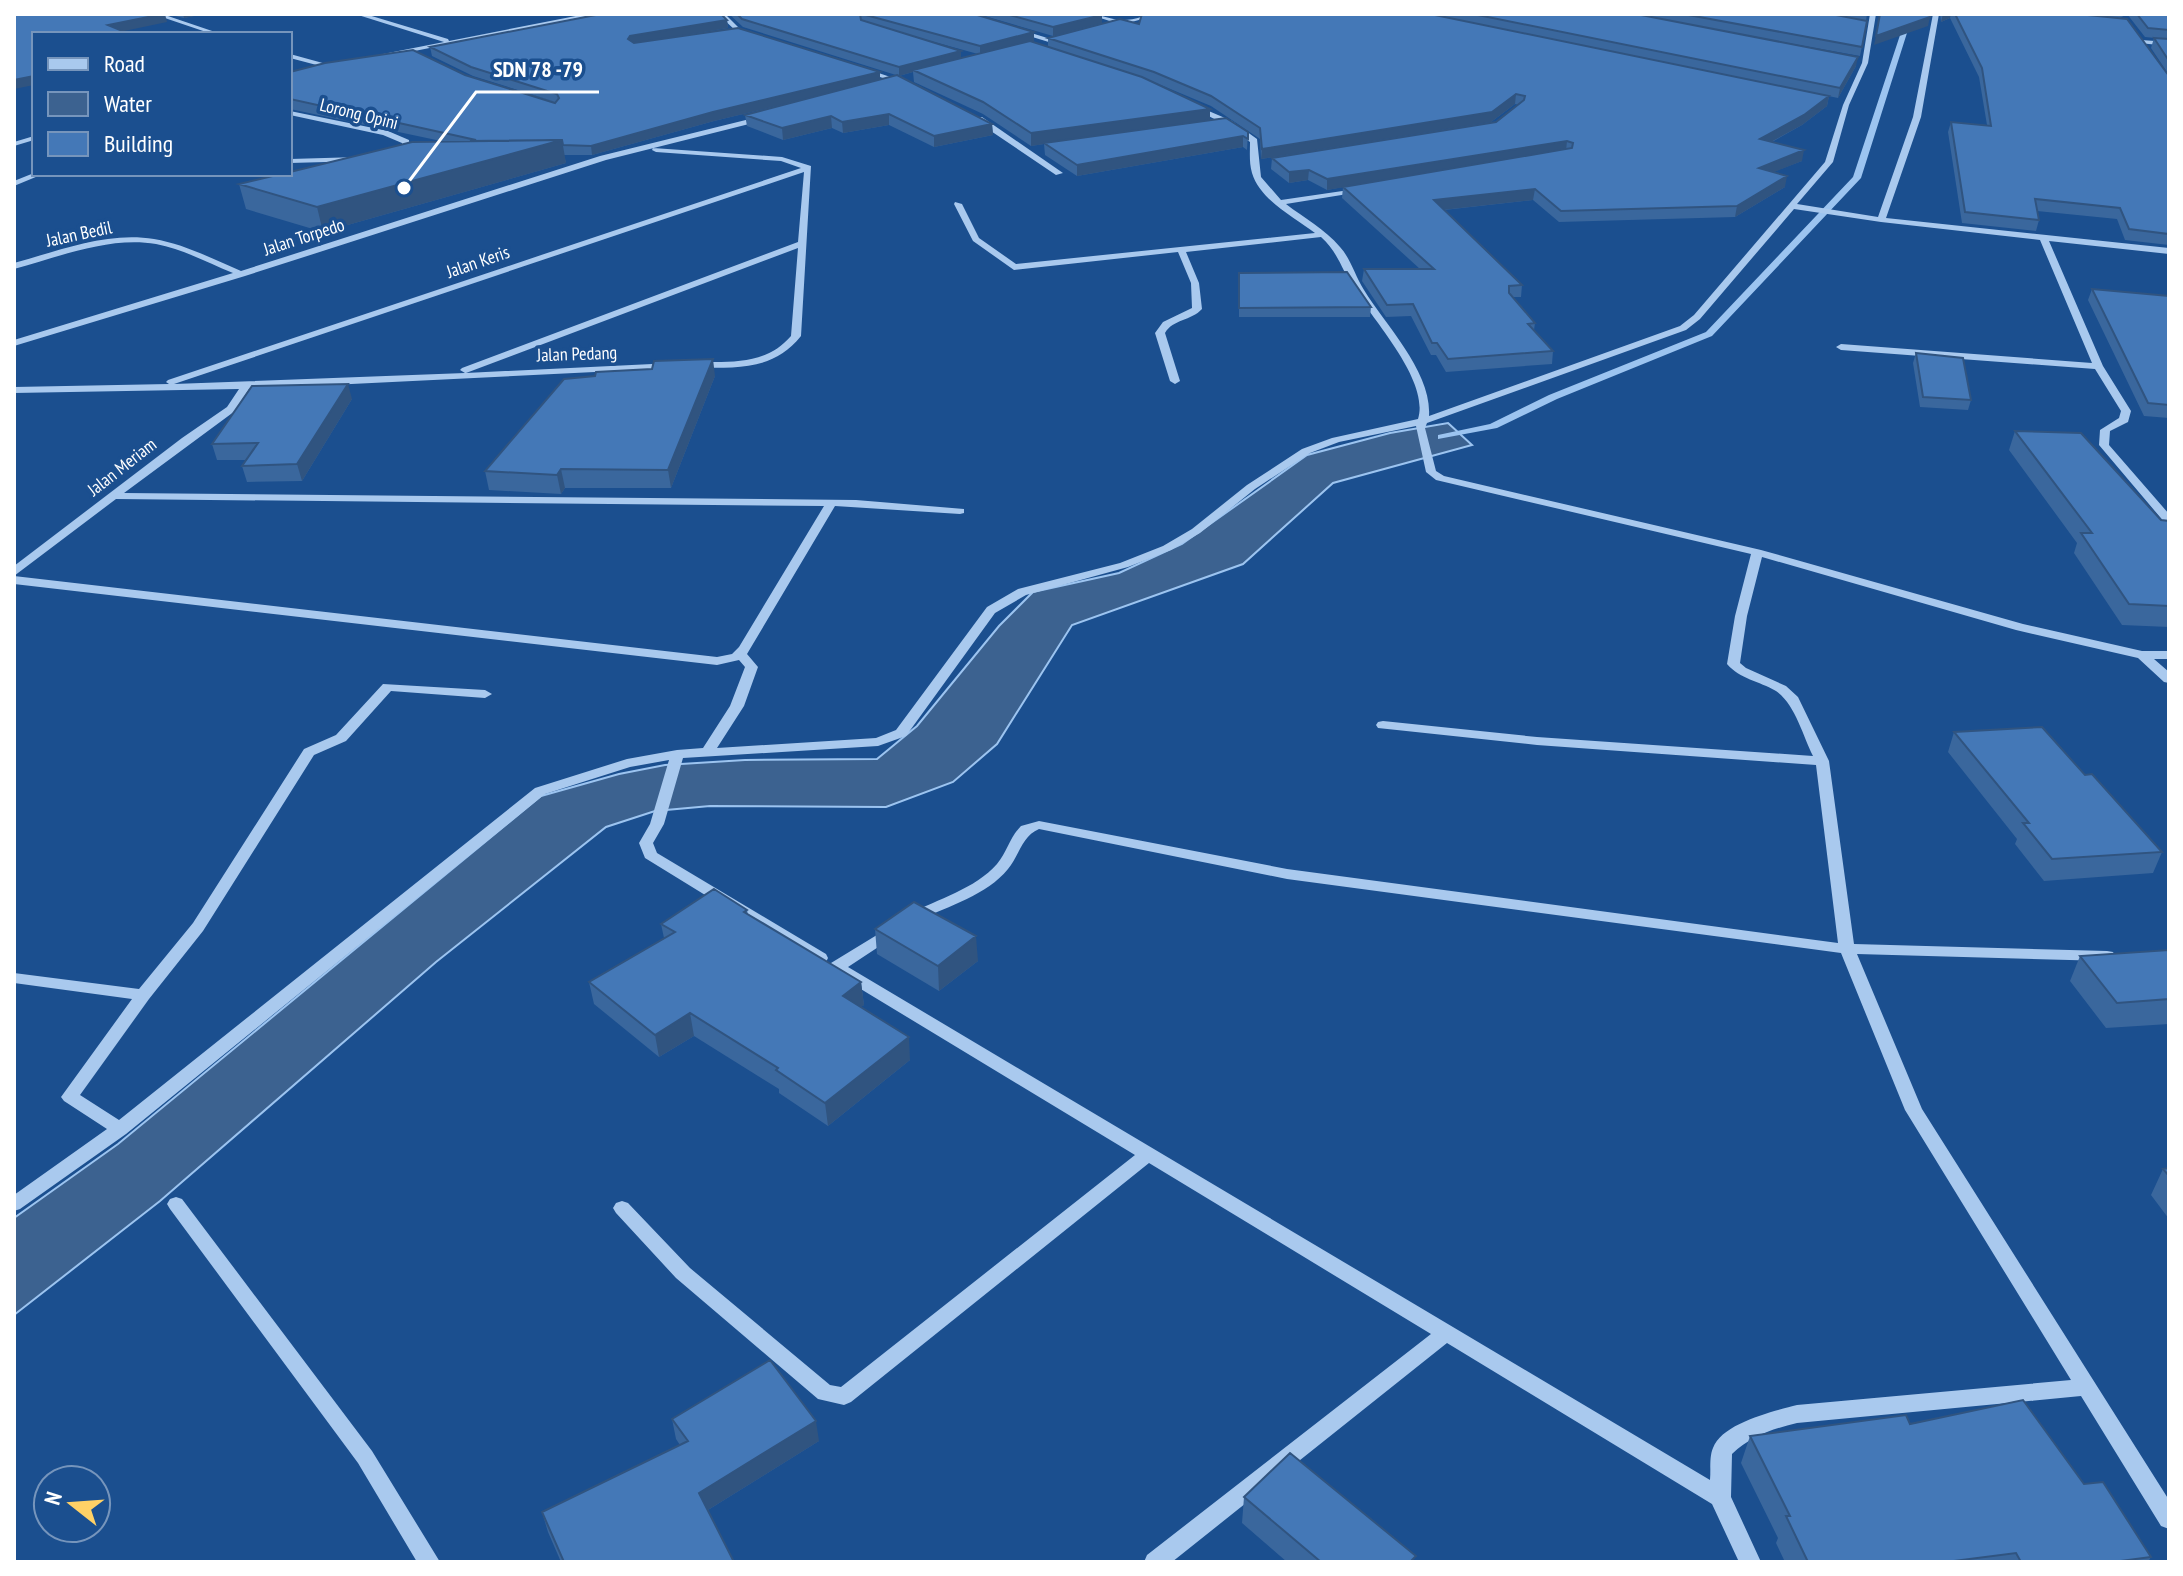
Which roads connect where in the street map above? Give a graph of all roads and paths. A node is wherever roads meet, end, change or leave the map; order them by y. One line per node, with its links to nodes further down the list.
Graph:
1 (156, 14): 17 (street)
2 (358, 14): 22 (street)
3 (570, 14): 10 (street)
4 (595, 14): 10 (street)
5 (721, 14): 16 (street)
6 (1091, 14): 11 (street)
7 (1157, 14): 11 (street)
8 (1873, 14): 14 (street)
9 (1936, 14): 70 (street)
10 (580, 17): 22 (street)
11 (1124, 23): 13 (street)
12 (1858, 24): 14 (street)
13 (1109, 27)
14 (1872, 27): 34 (street)
15 (1014, 30): 23 (street)
16 (739, 31): 18 (street); 21 (street)
17 (212, 32)
18 (726, 33)
19 (2135, 33): 24 (street)
20 (1066, 37): 23 (street)
21 (764, 38)
22 (451, 41): 27 (street)
23 (1052, 41): 26 (street)
24 (2141, 42): 25 (street); 28 (street)
25 (2169, 44)
26 (1030, 47)
27 (409, 50): 29 (street); 31 (street)
28 (2148, 53)
29 (421, 56)
30 (292, 57): 35 (street)
31 (368, 58)
32 (1850, 60): 34 (street)
33 (341, 63): 35 (street)
34 (1865, 63): 44 (street)
35 (328, 66): 37 (street)
36 (858, 68): 39 (street)
37 (303, 72)
38 (914, 78): 39 (street)
39 (901, 82): 40 (street); 41 (street)
40 (885, 86)
41 (914, 88)
42 (1179, 100): 48 (street)
43 (1830, 102): 44 (street)
44 (1846, 105): 69 (street)
45 (292, 113): 53 (street, Lorong Opini)
46 (966, 113): 52 (street)
47 (764, 117): 50 (street)
48 (1229, 123): 49 (street); 61 (street)
49 (1211, 125)
50 (643, 149): 57 (street); 62 (street)
51 (1047, 149): 52 (street)
52 (1027, 152): 63 (street)
53 (406, 157): 54 (street); 55 (street)
54 (392, 158)
55 (421, 158)
56 (573, 158): 57 (street)
57 (603, 158): 77 (street, Jalan Torpedo)
58 (363, 159): 59 (street)
59 (292, 161)
60 (1269, 163): 61 (street)
61 (1254, 166): 67 (street)
62 (808, 168): 73 (street, Jalan Pedang); 84 (street, Jalan Keris)
63 (1059, 173)
64 (34, 176): 65 (street)
65 (14, 184)
66 (1370, 188): 67 (street)
67 (1280, 203): 71 (street)
68 (958, 204): 74 (street)
69 (1798, 207): 70 (street); 86 (street)
70 (1881, 220): 72 (street)
71 (1320, 235): 74 (street); 86 (street)
72 (2044, 239): 75 (street); 80 (street)
73 (802, 244): 81 (street); 81 (street, Jalan Pedang)
74 (1181, 249): 82 (street)
75 (2169, 251)
76 (14, 266): 77 (street, Jalan Bedil)
77 (242, 274): 78 (street, Jalan Torpedo)
78 (14, 343)
79 (1841, 347): 80 (street)
80 (2098, 366): 90 (street)
81 (451, 375): 83 (street, Jalan Pedang)
82 (1175, 381)
83 (246, 386): 84 (street, Jalan Pedang); 87 (street, Jalan Meriam)
84 (158, 387): 85 (street, Jalan Pedang)
85 (14, 390)
86 (1422, 424): 91 (street); 100 (street)
87 (113, 496): 88 (street); 92 (street, Jalan Meriam)
88 (831, 503): 89 (street); 94 (street)
89 (960, 511)
90 (2169, 521)
91 (1757, 552): 95 (street); 102 (street)
92 (14, 572)
93 (14, 580): 94 (street)
94 (740, 654): 100 (street)
95 (2142, 655): 96 (street); 97 (street)
96 (2169, 655)
97 (2169, 679)
98 (485, 694): 107 (street)
99 (1383, 725): 102 (street)
100 (707, 753): 101 (street)
101 (676, 759): 105 (street); 108 (street)
102 (1822, 761): 103 (street)
103 (1847, 949): 104 (street); 105 (street); 114 (street)
104 (2123, 956)
105 (837, 967): 109 (street)
106 (14, 978): 107 (street)
107 (143, 995): 108 (street)
108 (120, 1129): 110 (street)
109 (1148, 1154): 112 (street); 113 (street)
110 (14, 1204)
111 (176, 1204): 117 (street)
112 (622, 1208)
113 (1446, 1333): 115 (street); 118 (street)
114 (2087, 1387): 115 (street); 116 (street)
115 (1720, 1497): 119 (street)
116 (2169, 1519)
117 (429, 1562)
118 (1155, 1562)
119 (1750, 1562)

